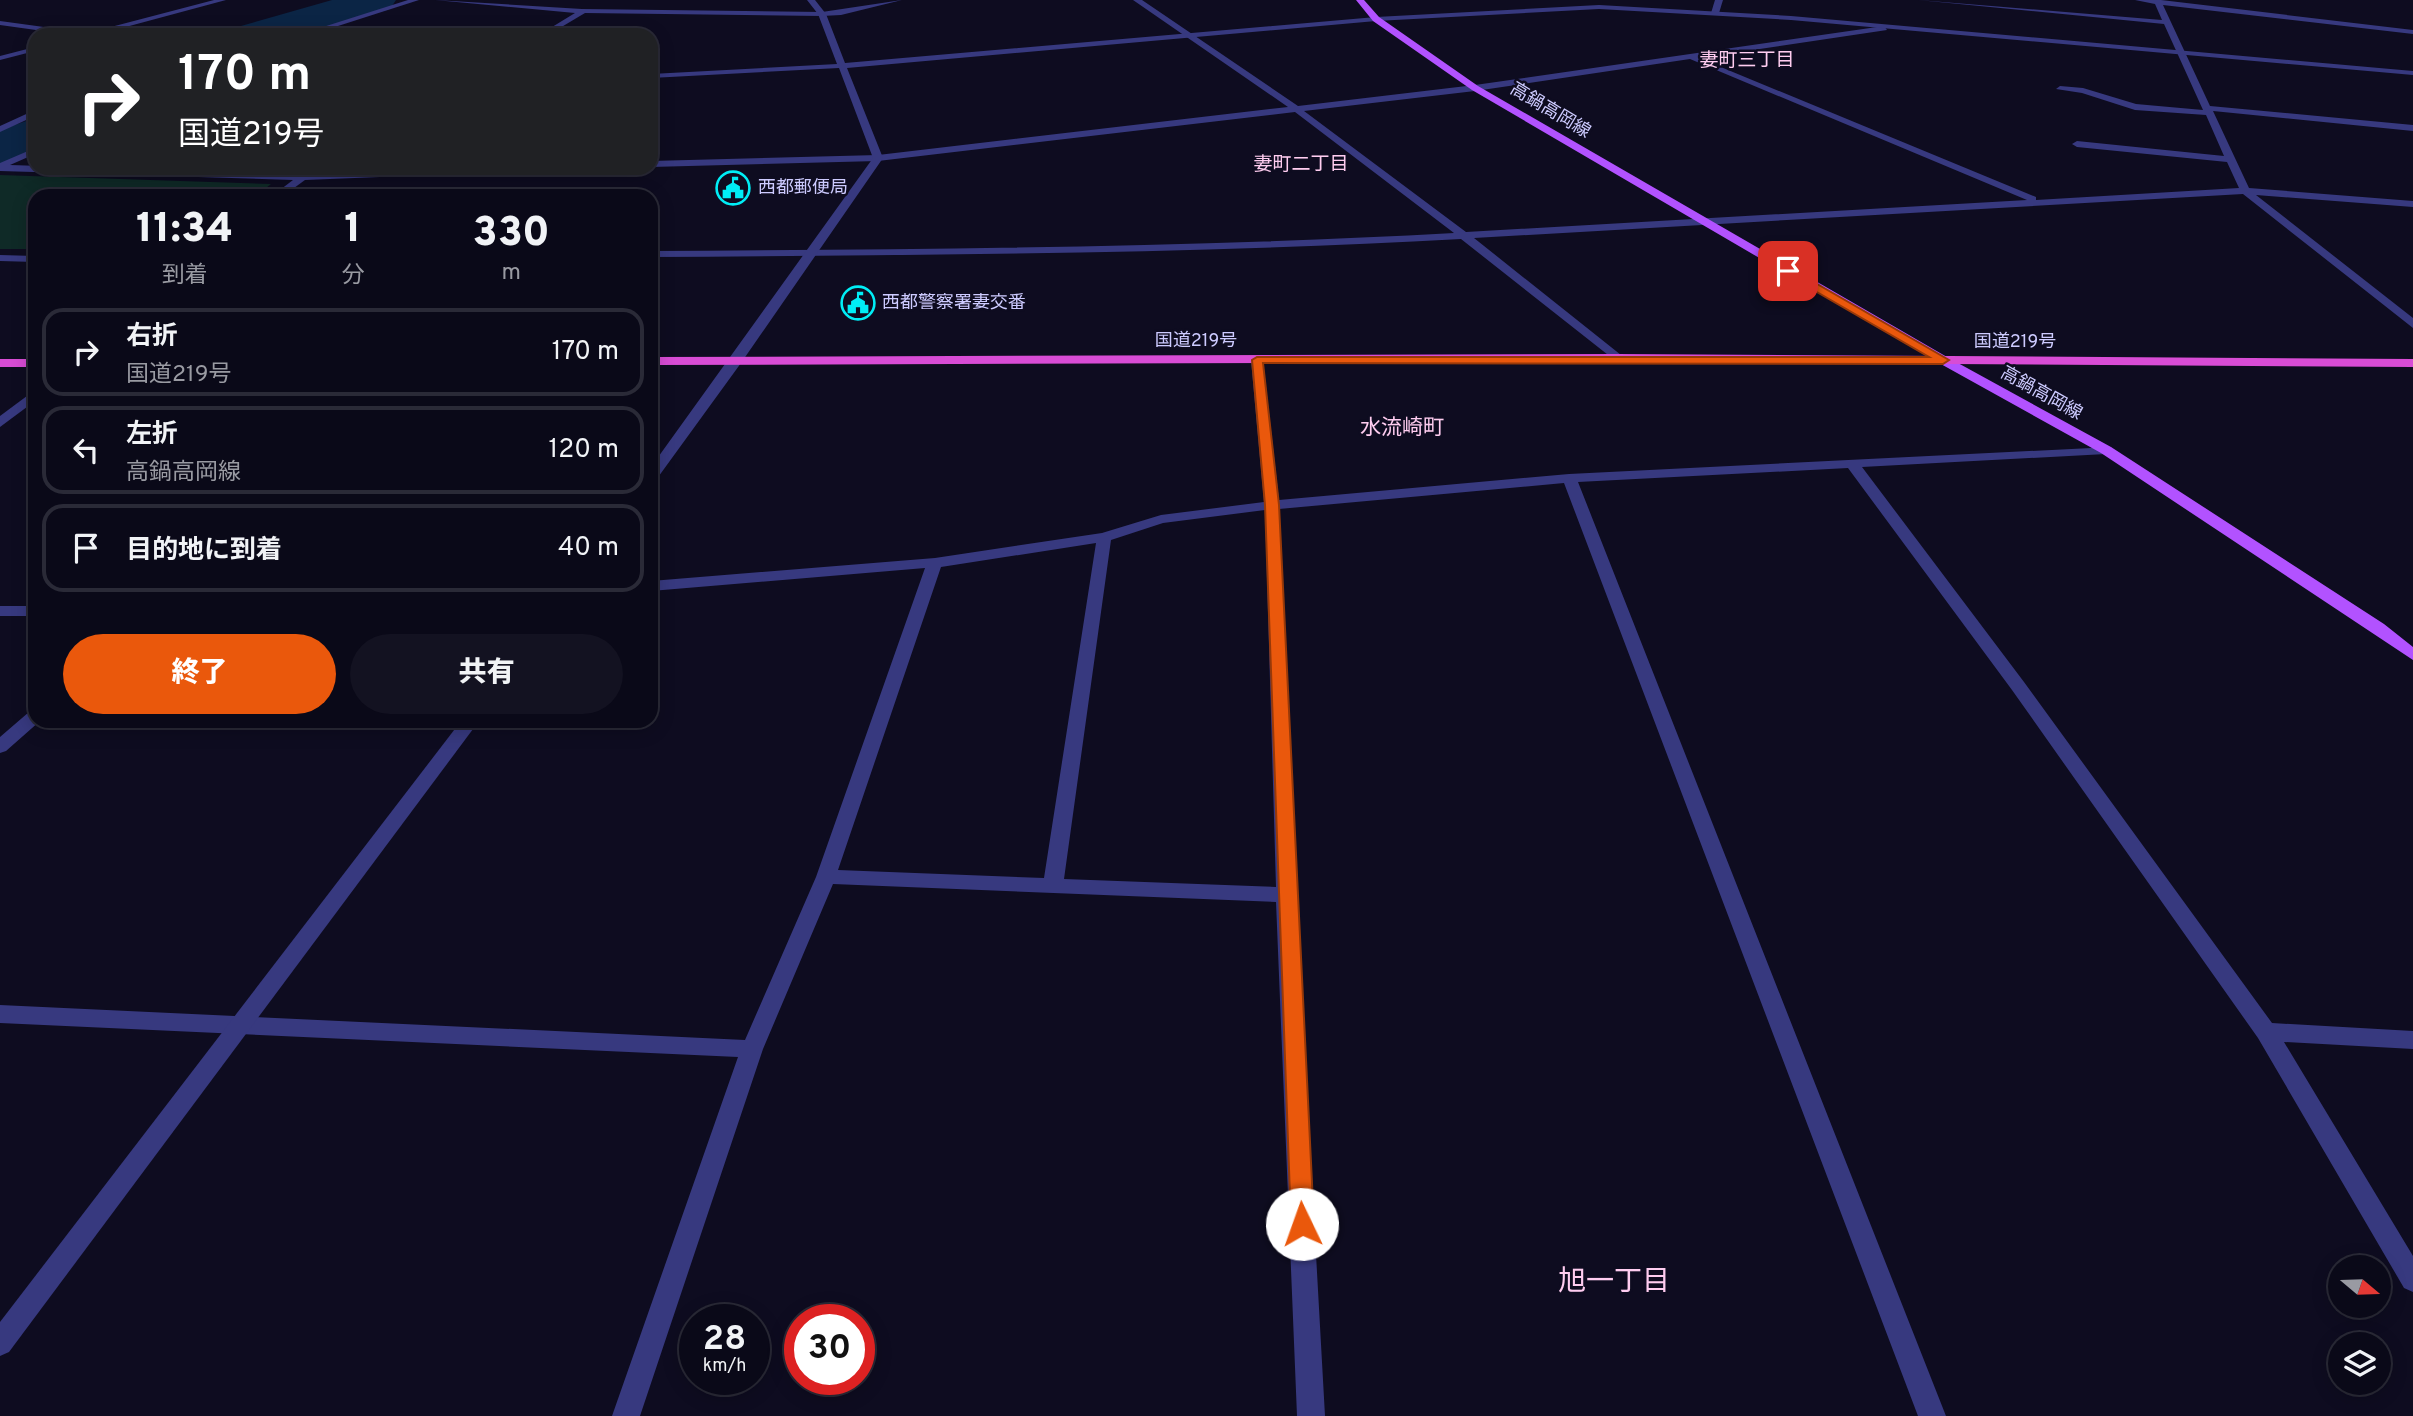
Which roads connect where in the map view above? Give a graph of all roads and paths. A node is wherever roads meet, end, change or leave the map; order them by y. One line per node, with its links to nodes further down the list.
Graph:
1 (222, 0): 22 (street)
2 (415, 0): 23 (street)
3 (439, 0): 14 (street)
4 (603, 0): 14 (street)
5 (811, 0): 16 (street)
6 (898, 0): 16 (street)
7 (1138, 0): 27 (street)
8 (1360, 0): 17 (main road, 高鍋高岡線)
9 (1719, 0): 15 (street)
10 (1922, 0): 18 (street)
11 (2139, 0): 13 (street)
12 (2214, 0): 19 (street)
13 (2157, 1): 18 (street); 26 (street)
14 (583, 11): 16 (street); 24 (street)
15 (1715, 13): 17 (street); 25 (street)
16 (822, 14): 32 (street)
17 (1376, 19): 27 (street); 35 (main road, 高鍋高岡線)
18 (2165, 22): 29 (street)
19 (2413, 22)
20 (0, 23): 21 (street)
21 (37, 28)
22 (115, 28)
23 (325, 28)
24 (555, 28)
25 (1884, 28): 29 (street); 31 (street)
26 (2413, 32)
27 (1192, 35): 32 (street); 37 (street)
28 (28, 51): 30 (street)
29 (2179, 52): 33 (street); 38 (street)
30 (0, 58)
31 (1693, 58): 35 (street); 55 (street)
32 (840, 66): 34 (street); 44 (street)
33 (2413, 73)
34 (658, 76)
35 (1475, 88): 37 (street); 57 (main road, 高鍋高岡線)
36 (2060, 89): 38 (street)
37 (1299, 109): 44 (street); 58 (street)
38 (2207, 110): 40 (street); 45 (street)
39 (28, 116): 41 (street)
40 (2413, 128)
41 (0, 129)
42 (2077, 144): 45 (street)
43 (28, 153): 47 (street)
44 (878, 159): 46 (street); 59 (street)
45 (2230, 159): 54 (street)
46 (658, 164)
47 (0, 167): 48 (street)
48 (28, 168)
49 (241, 175): 52 (street)
50 (305, 175): 52 (street)
51 (352, 175): 52 (street)
52 (301, 177): 53 (street)
53 (286, 189)
54 (2245, 191): 55 (street); 56 (street); 63 (street)
55 (2037, 201): 57 (street)
56 (2413, 204)
57 (1699, 220): 58 (street); 67 (main road, 高鍋高岡線)
58 (1464, 234): 59 (street); 64 (street)
59 (813, 252): 60 (street); 65 (street)
60 (658, 254)
61 (0, 258): 62 (street)
62 (28, 258)
63 (2413, 324)
64 (1617, 358): 66 (highway, 国道219号); 67 (highway, 国道219号)
65 (737, 360): 66 (highway, 国道219号); 68 (highway, 国道219号); 76 (street)
66 (1257, 360): 78 (street)
67 (1943, 360): 71 (highway, 国道219号); 74 (main road, 高鍋高岡線)
68 (658, 361)
69 (0, 363): 70 (highway)
70 (28, 363)
71 (2413, 363)
72 (28, 400): 73 (street)
73 (0, 423)
74 (2106, 450): 75 (street); 84 (main road, 高鍋高岡線)
75 (1852, 462): 77 (street); 93 (street)
76 (658, 467)
77 (1569, 478): 78 (street); 100 (street)
78 (1272, 505): 79 (street); 90 (street)
79 (1104, 537): 80 (street); 89 (street)
80 (935, 564): 81 (street); 88 (street)
81 (658, 585)
82 (0, 611): 83 (street)
83 (28, 611)
84 (2413, 655)
85 (28, 722): 87 (street)
86 (465, 728): 92 (street)
87 (0, 747)
88 (826, 877): 89 (street); 95 (street)
89 (1053, 886): 90 (street)
90 (1286, 895): 99 (street)
91 (0, 1014): 92 (street)
92 (240, 1027): 95 (street); 97 (street)
93 (2266, 1032): 94 (street); 96 (street)
94 (2413, 1040)
95 (752, 1049): 98 (street)
96 (2413, 1280)
97 (0, 1343)
98 (626, 1416)
99 (1311, 1416)
100 (1932, 1416)

